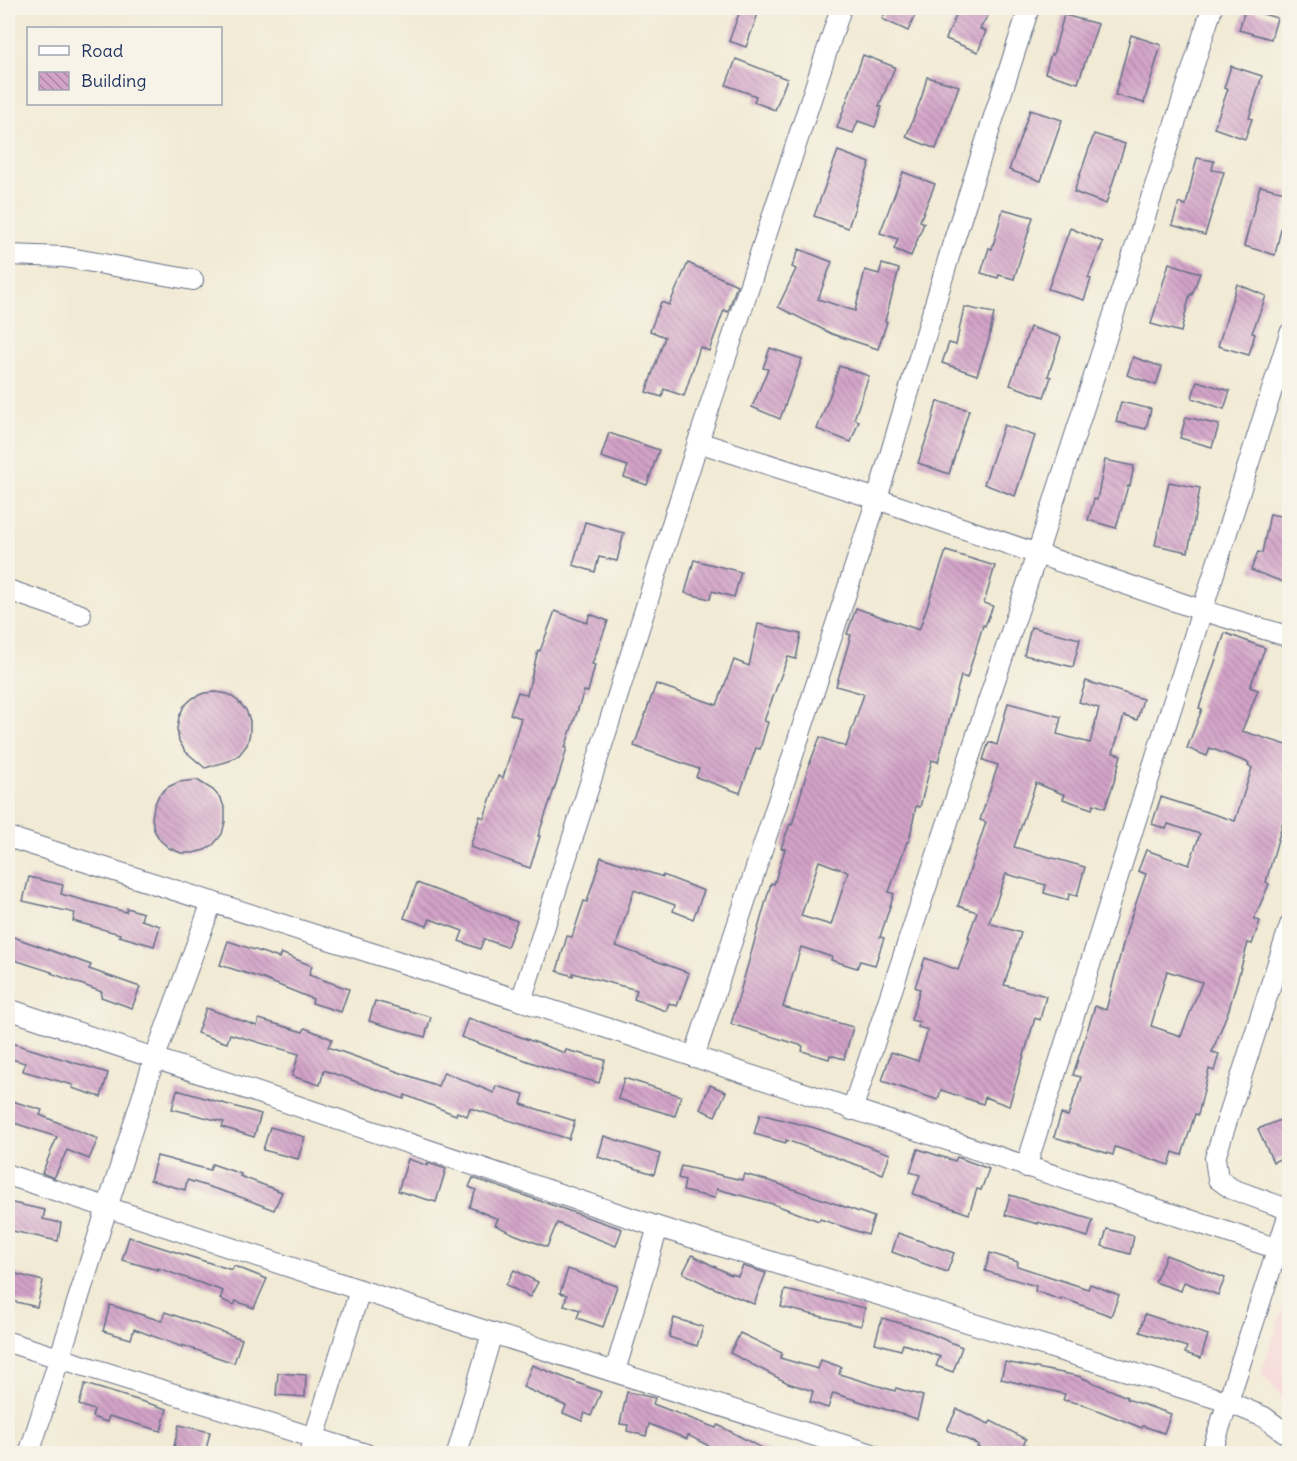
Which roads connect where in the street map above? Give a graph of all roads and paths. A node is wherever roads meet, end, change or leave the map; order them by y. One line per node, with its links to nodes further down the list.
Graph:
1 (841, 8): 7 (street)
2 (1029, 8): 8 (street)
3 (1212, 8): 9 (street)
4 (8, 255): 5 (street)
5 (193, 280)
6 (1290, 333): 11 (street)
7 (698, 442): 8 (street); 17 (street)
8 (877, 499): 9 (street); 20 (street)
9 (1037, 554): 11 (street); 21 (street)
10 (8, 590): 12 (street)
11 (1201, 610): 13 (street); 22 (street)
12 (81, 615)
13 (1290, 637)
14 (8, 837): 15 (street)
15 (212, 902): 17 (street); 19 (street)
16 (1290, 925): 25 (street)
17 (521, 1001): 20 (street)
18 (8, 1009): 19 (street)
19 (155, 1057): 24 (street); 26 (street)
20 (694, 1057): 21 (street)
21 (852, 1110): 22 (street)
22 (1026, 1167): 27 (street)
23 (8, 1175): 24 (street)
24 (107, 1207): 28 (street); 31 (street)
25 (1290, 1210): 27 (street)
26 (658, 1227): 32 (street); 33 (street)
27 (1278, 1249): 33 (street)
28 (360, 1290): 29 (street); 35 (street)
29 (492, 1333): 32 (street); 38 (street)
30 (8, 1342): 31 (street)
31 (58, 1359): 35 (street); 36 (street)
32 (615, 1371): 39 (street)
33 (1228, 1402): 34 (street); 40 (street)
34 (1290, 1436)
35 (312, 1445): 37 (street)
36 (29, 1454)
37 (366, 1454)
38 (457, 1454)
39 (872, 1454)
40 (1211, 1454)

